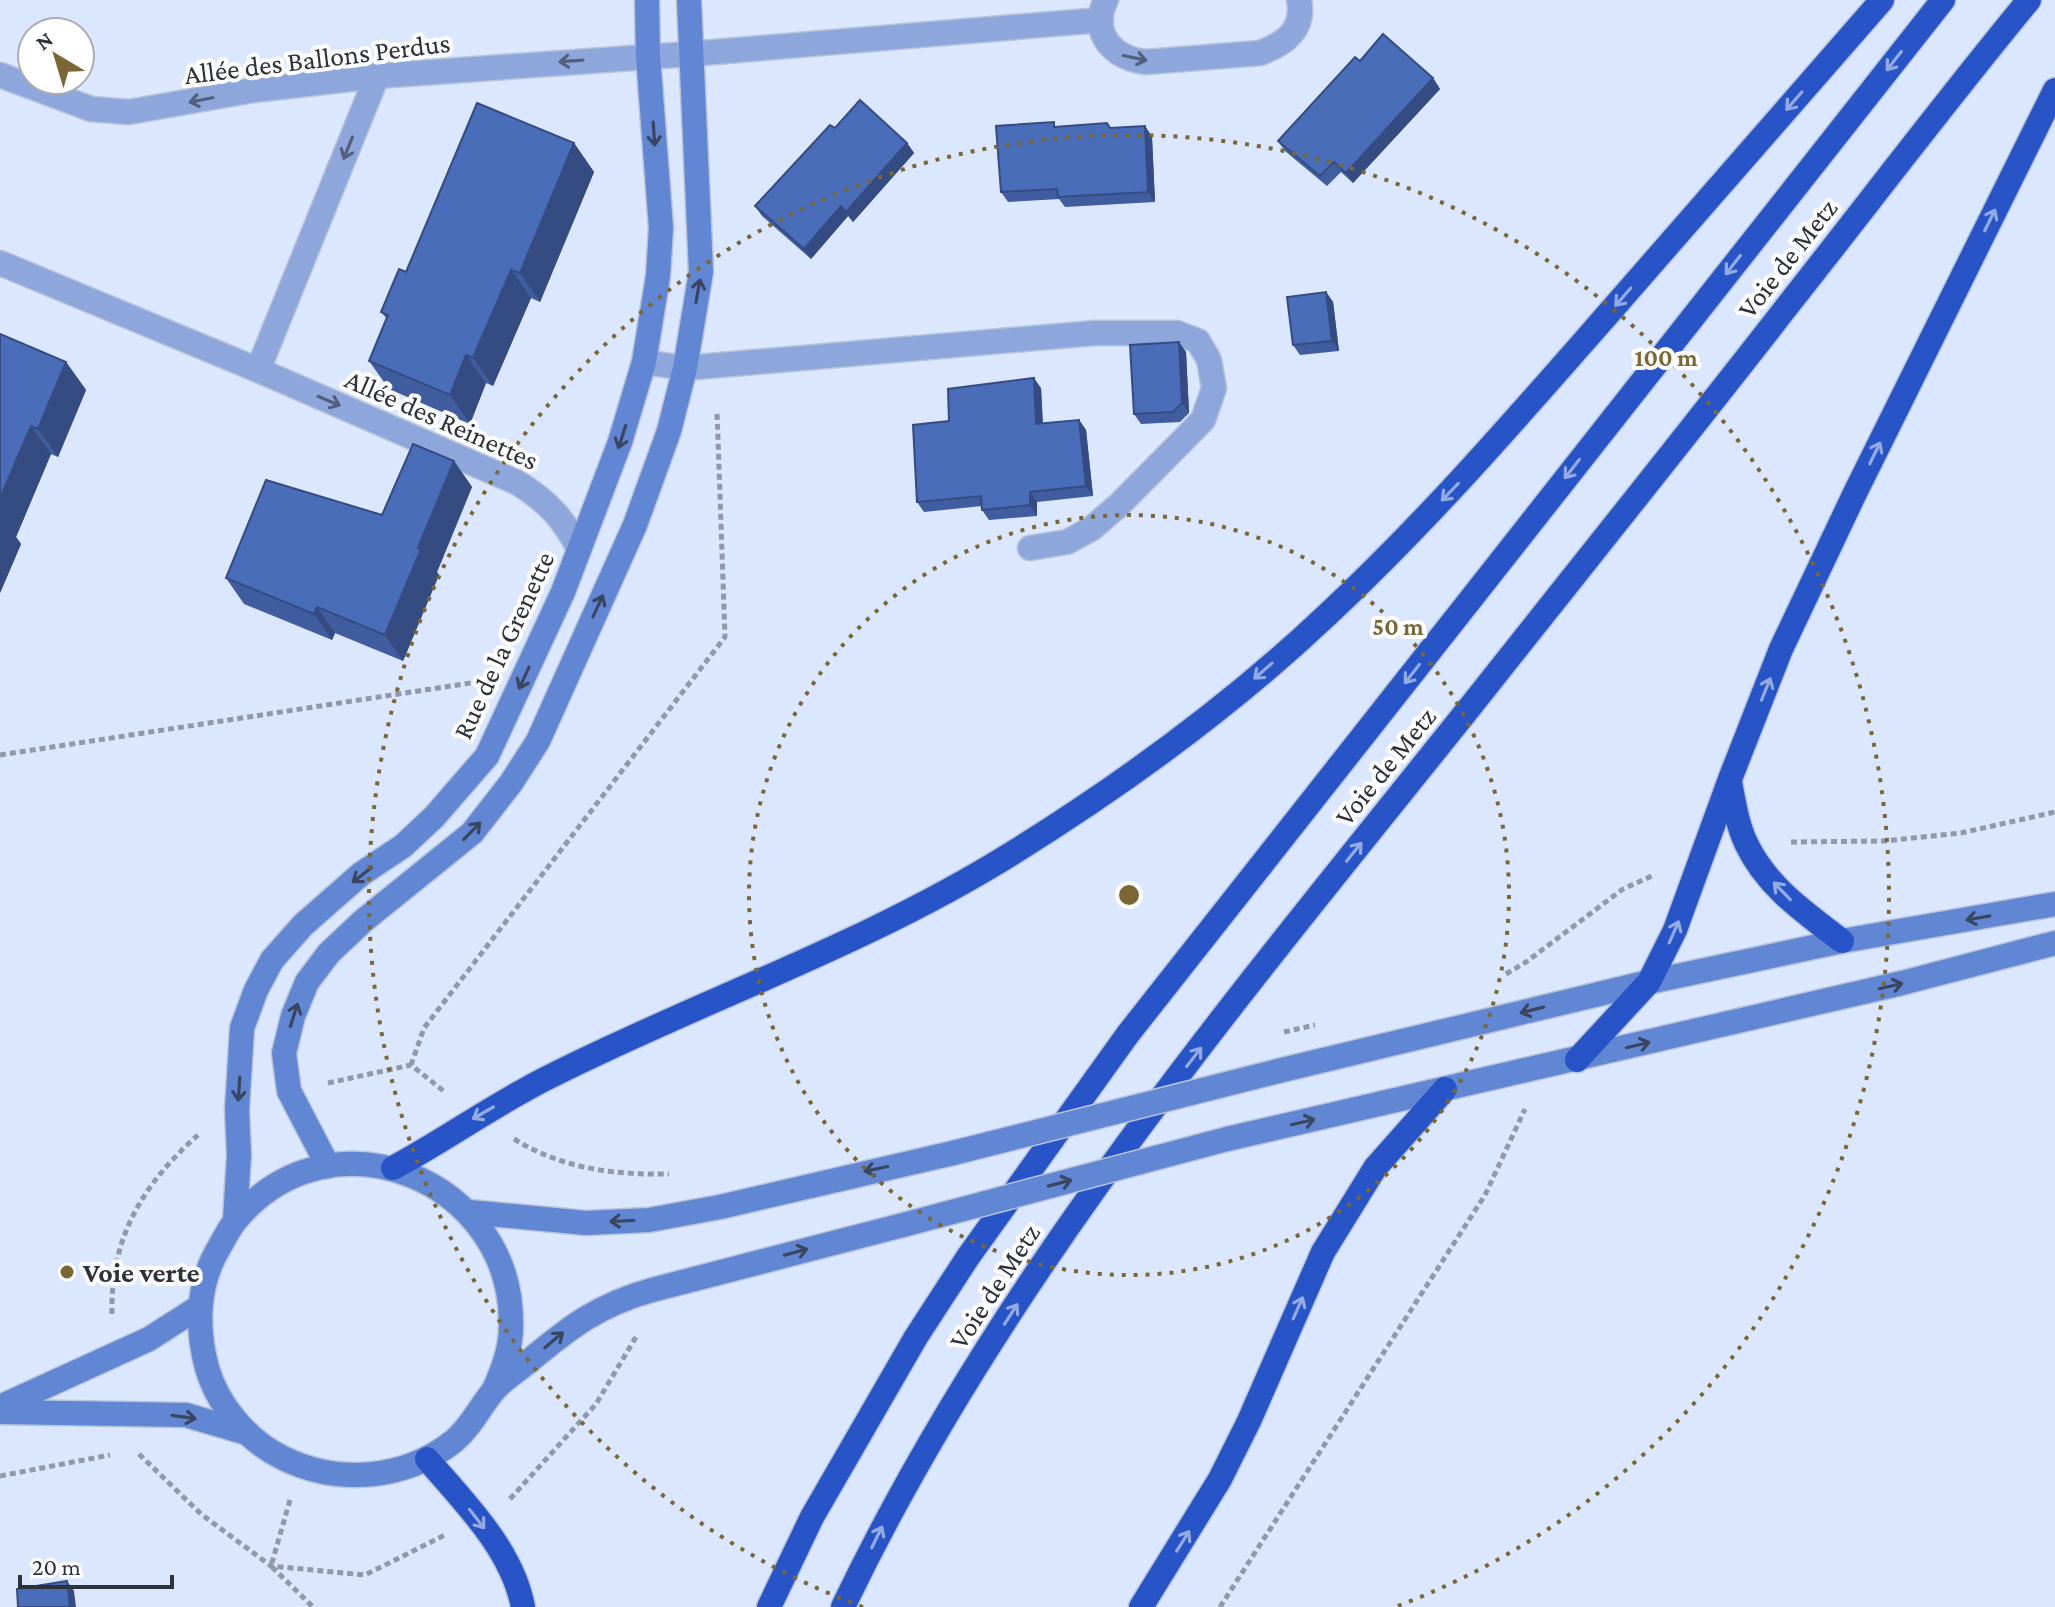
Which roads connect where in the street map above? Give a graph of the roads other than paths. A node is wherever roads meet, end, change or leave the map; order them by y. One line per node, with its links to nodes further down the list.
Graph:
1 (647, 0): 9 (main road, Rue de la Grenette)
2 (689, 0): 8 (main road)
3 (1299, 0): 7 (street, one-way to 3)
4 (1882, 0): 27 (highway, one-way to 27)
5 (1943, 0): 36 (highway, Voie de Metz, one-way to 36)
6 (2029, 0): 37 (highway, Voie de Metz, one-way to 6)
7 (1104, 10): 8 (street)
8 (690, 54): 9 (street); 15 (main road, one-way to 8)
9 (648, 56): 11 (street, Allée des Ballons Perdus, one-way to 11); 14 (main road, Rue de la Grenette, one-way to 14)
10 (0, 75): 11 (street, Allée des Ballons Perdus, one-way to 10)
11 (377, 76): 16 (street, one-way to 16)
12 (2055, 90): 19 (highway, one-way to 12)
13 (0, 263): 16 (street, Allée des Reinettes)
14 (644, 362): 15 (street); 18 (main road, Rue de la Grenette, one-way to 18)
15 (685, 368): 17 (street); 26 (main road, one-way to 15)
16 (258, 370): 18 (street, Allée des Reinettes, one-way to 18)
17 (1030, 548)
18 (579, 549): 29 (main road, Rue de la Grenette, one-way to 29)
19 (1730, 779): 21 (highway, one-way to 19); 23 (highway, one-way to 19)
20 (2055, 904): 21 (main road, one-way to 21)
21 (1842, 941): 23 (main road)
22 (2055, 943): 24 (main road, one-way to 22)
23 (1649, 982): 24 (highway); 28 (main road, one-way to 28, bridge)
24 (1577, 1060): 25 (main road)
25 (1445, 1089): 31 (main road, one-way to 25, bridge); 38 (highway, one-way to 25)
26 (328, 1166): 27 (main road); 29 (main road)
27 (393, 1168): 28 (main road)
28 (469, 1212): 31 (main road)
29 (235, 1220): 30 (main road)
30 (199, 1307): 32 (main road); 33 (main road)
31 (494, 1390): 34 (main road)
32 (0, 1410): 33 (main road, one-way to 33)
33 (247, 1433): 34 (main road)
34 (427, 1459): 35 (highway)
35 (523, 1607)
36 (769, 1607)
37 (843, 1607)
38 (1141, 1607)

